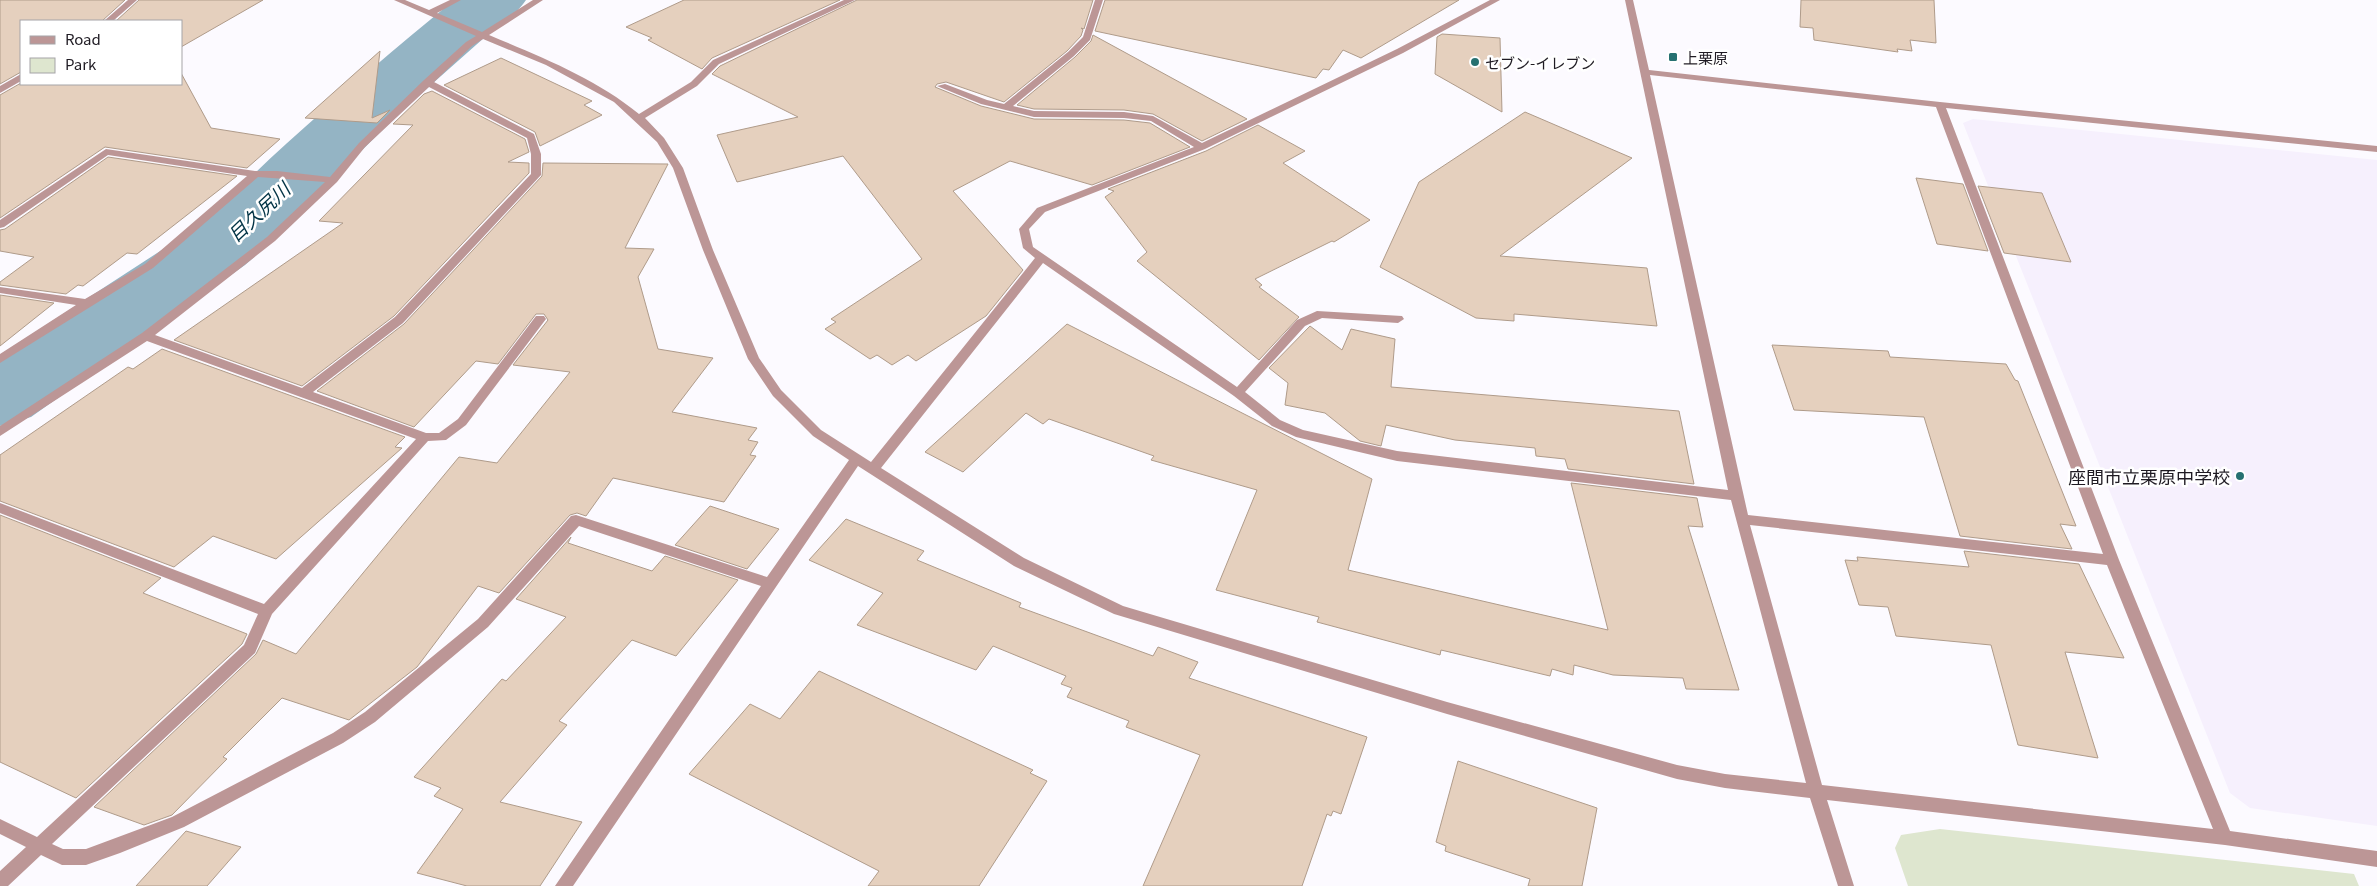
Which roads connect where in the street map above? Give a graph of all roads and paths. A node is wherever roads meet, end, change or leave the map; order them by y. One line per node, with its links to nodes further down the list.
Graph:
1 (133, 0): 10 (street)
2 (398, 0): 9 (street)
3 (457, 0): 9 (street)
4 (539, 0): 11 (street)
5 (851, 0): 19 (street)
6 (1099, 0): 18 (street)
7 (1496, 0): 20 (street)
8 (1629, 0): 12 (street)
9 (434, 15): 11 (street)
10 (109, 20)
11 (477, 32): 14 (street); 19 (street)
12 (1643, 72): 17 (street); 38 (street)
13 (20, 78): 16 (street)
14 (427, 82): 23 (street); 32 (street)
15 (942, 86): 18 (street)
16 (0, 90)
17 (1940, 105): 21 (street); 41 (street)
18 (1007, 106): 20 (street)
19 (639, 118): 36 (street)
20 (1202, 147): 25 (street)
21 (2377, 149)
22 (255, 174): 23 (street); 24 (street); 27 (street)
23 (333, 180): 30 (street)
24 (0, 224)
25 (1042, 257): 33 (street); 37 (street)
26 (0, 290): 27 (street)
27 (87, 303): 31 (street)
28 (1398, 319): 33 (street)
29 (540, 320): 35 (street)
30 (146, 336): 32 (street); 34 (street)
31 (0, 359)
32 (304, 393): 35 (street)
33 (1238, 393): 38 (street)
34 (0, 432)
35 (425, 437): 43 (street)
36 (856, 459): 37 (street); 42 (street)
37 (872, 470): 44 (street)
38 (1736, 496): 40 (street)
39 (0, 508): 43 (street)
40 (1743, 520): 41 (street); 44 (street)
41 (2112, 560): 46 (street)
42 (772, 584): 47 (street); 50 (street)
43 (266, 611): 47 (street)
44 (1816, 791): 46 (street); 51 (street)
45 (0, 826): 47 (street)
46 (2225, 838): 48 (street)
47 (39, 846): 49 (street)
48 (2377, 859)
49 (0, 882)
50 (563, 886)
51 (1846, 886)

